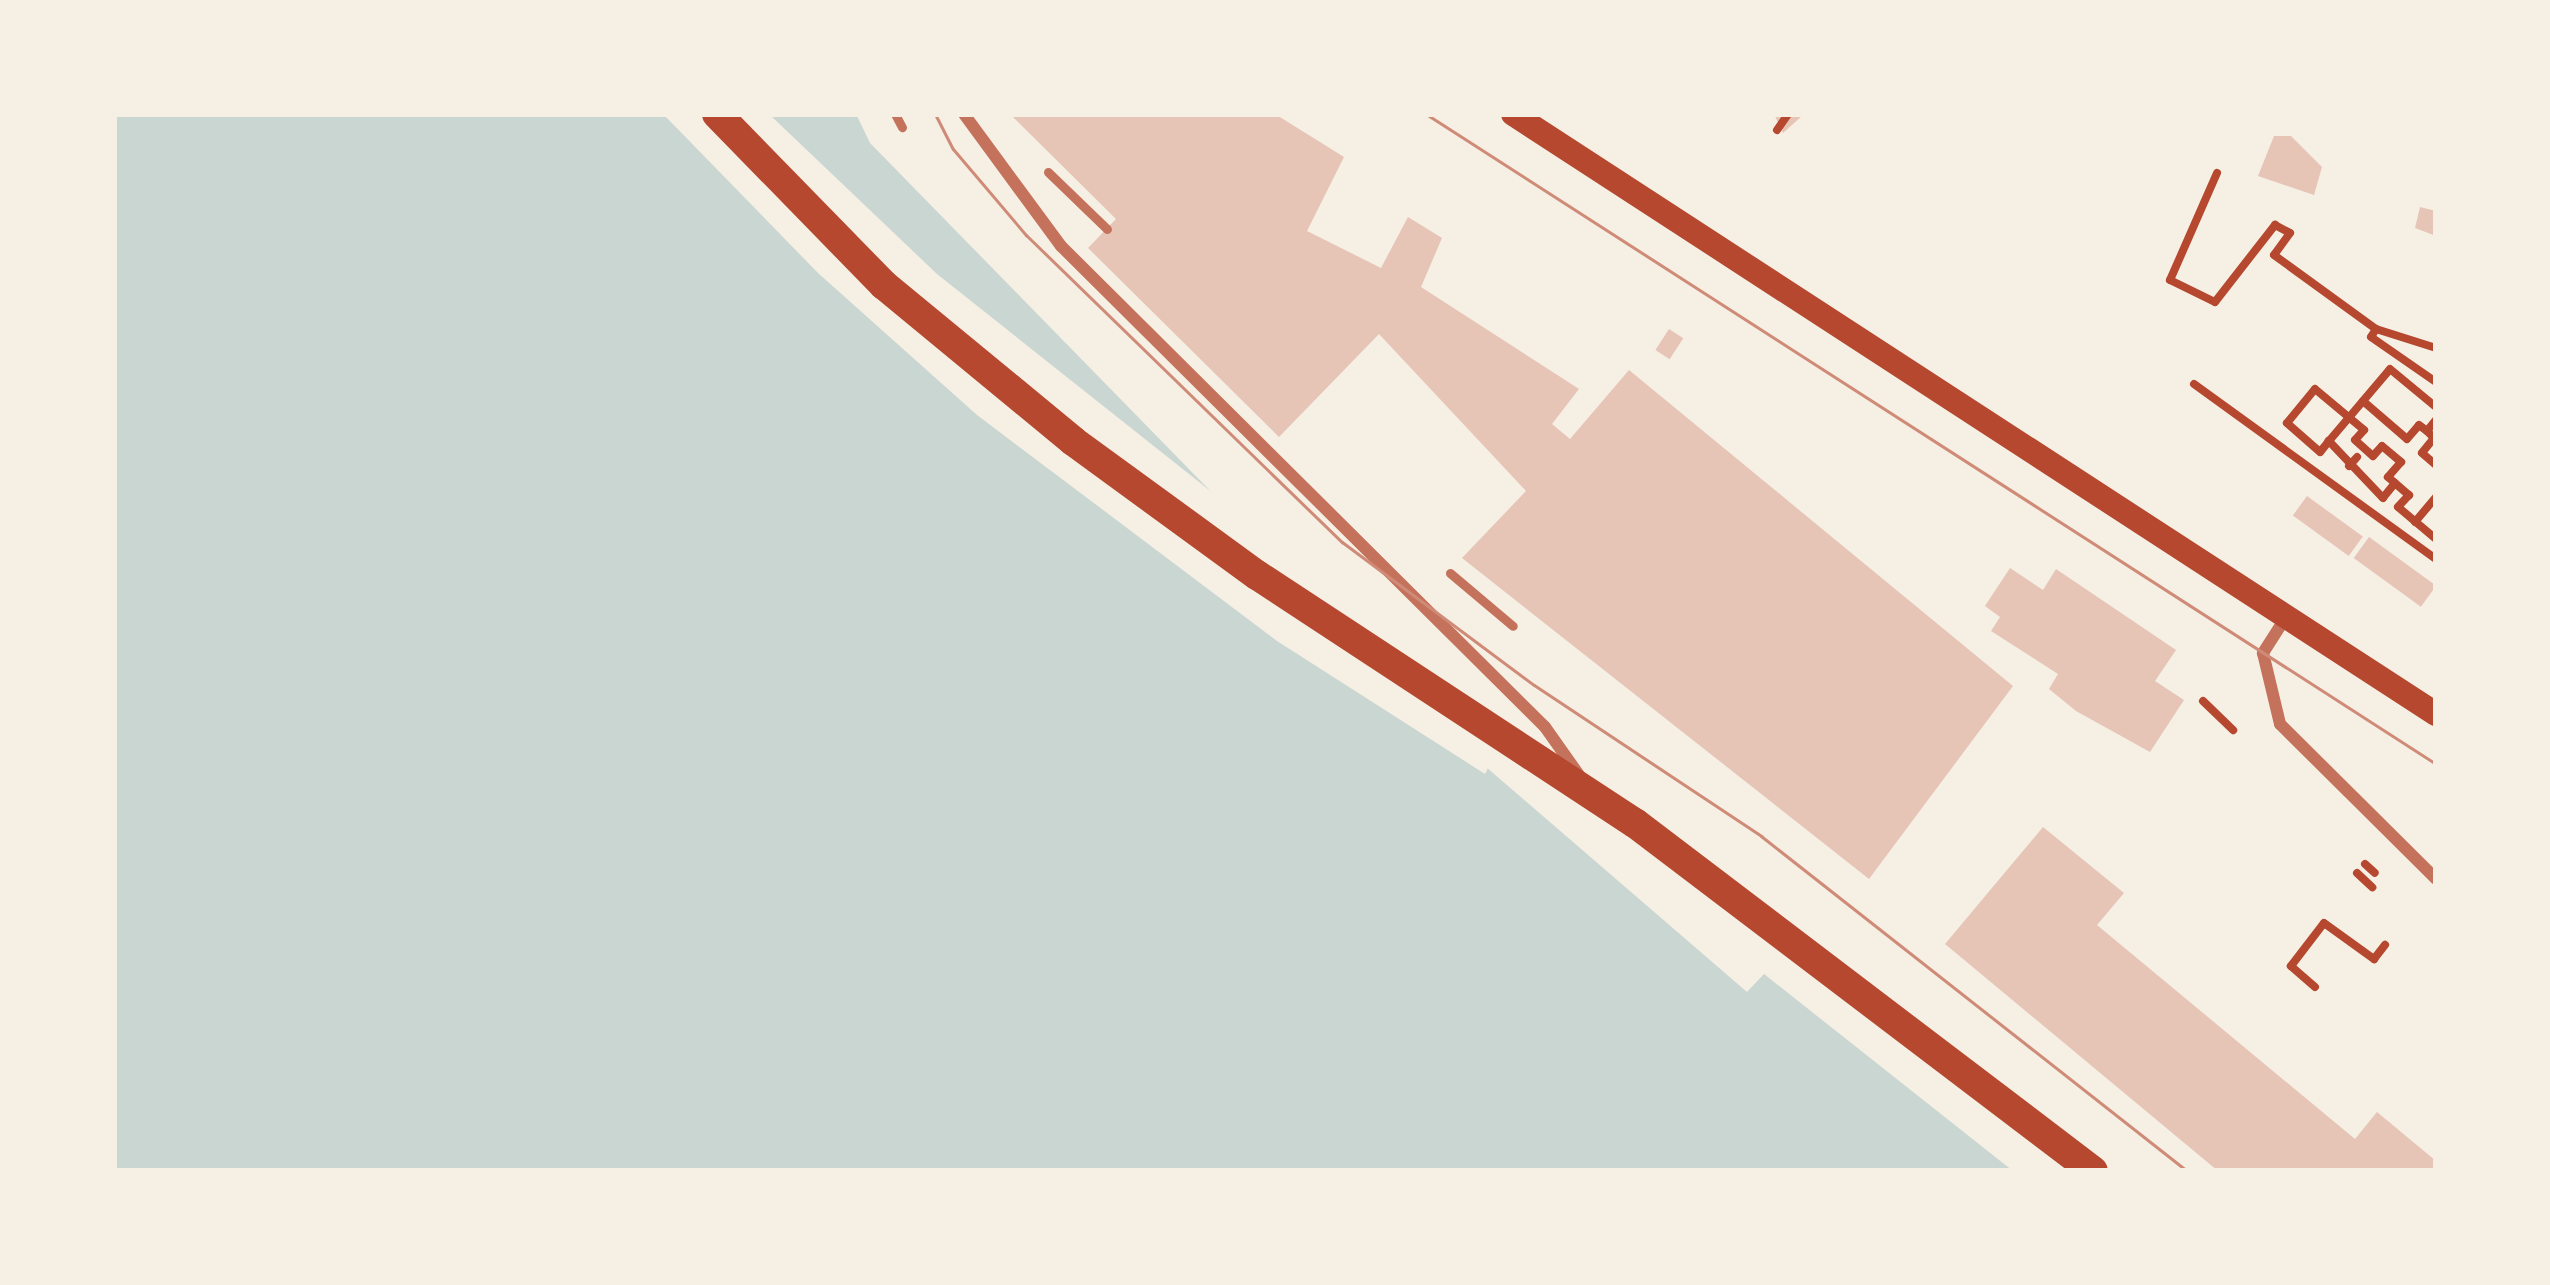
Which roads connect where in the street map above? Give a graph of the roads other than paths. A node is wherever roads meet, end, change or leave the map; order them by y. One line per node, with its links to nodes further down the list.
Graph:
1 (717, 114): 12 (main road)
2 (895, 114): 5 (lane)
3 (964, 114): 12 (street)
4 (1513, 114): 9 (main road)
5 (902, 128)
6 (1048, 172): 7 (lane)
7 (1107, 229)
8 (1450, 573): 10 (lane)
9 (2287, 616): 11 (main road); 13 (street)
10 (1513, 626)
11 (2436, 714)
12 (1589, 791): 14 (main road)
13 (2436, 880)
14 (2092, 1171)

